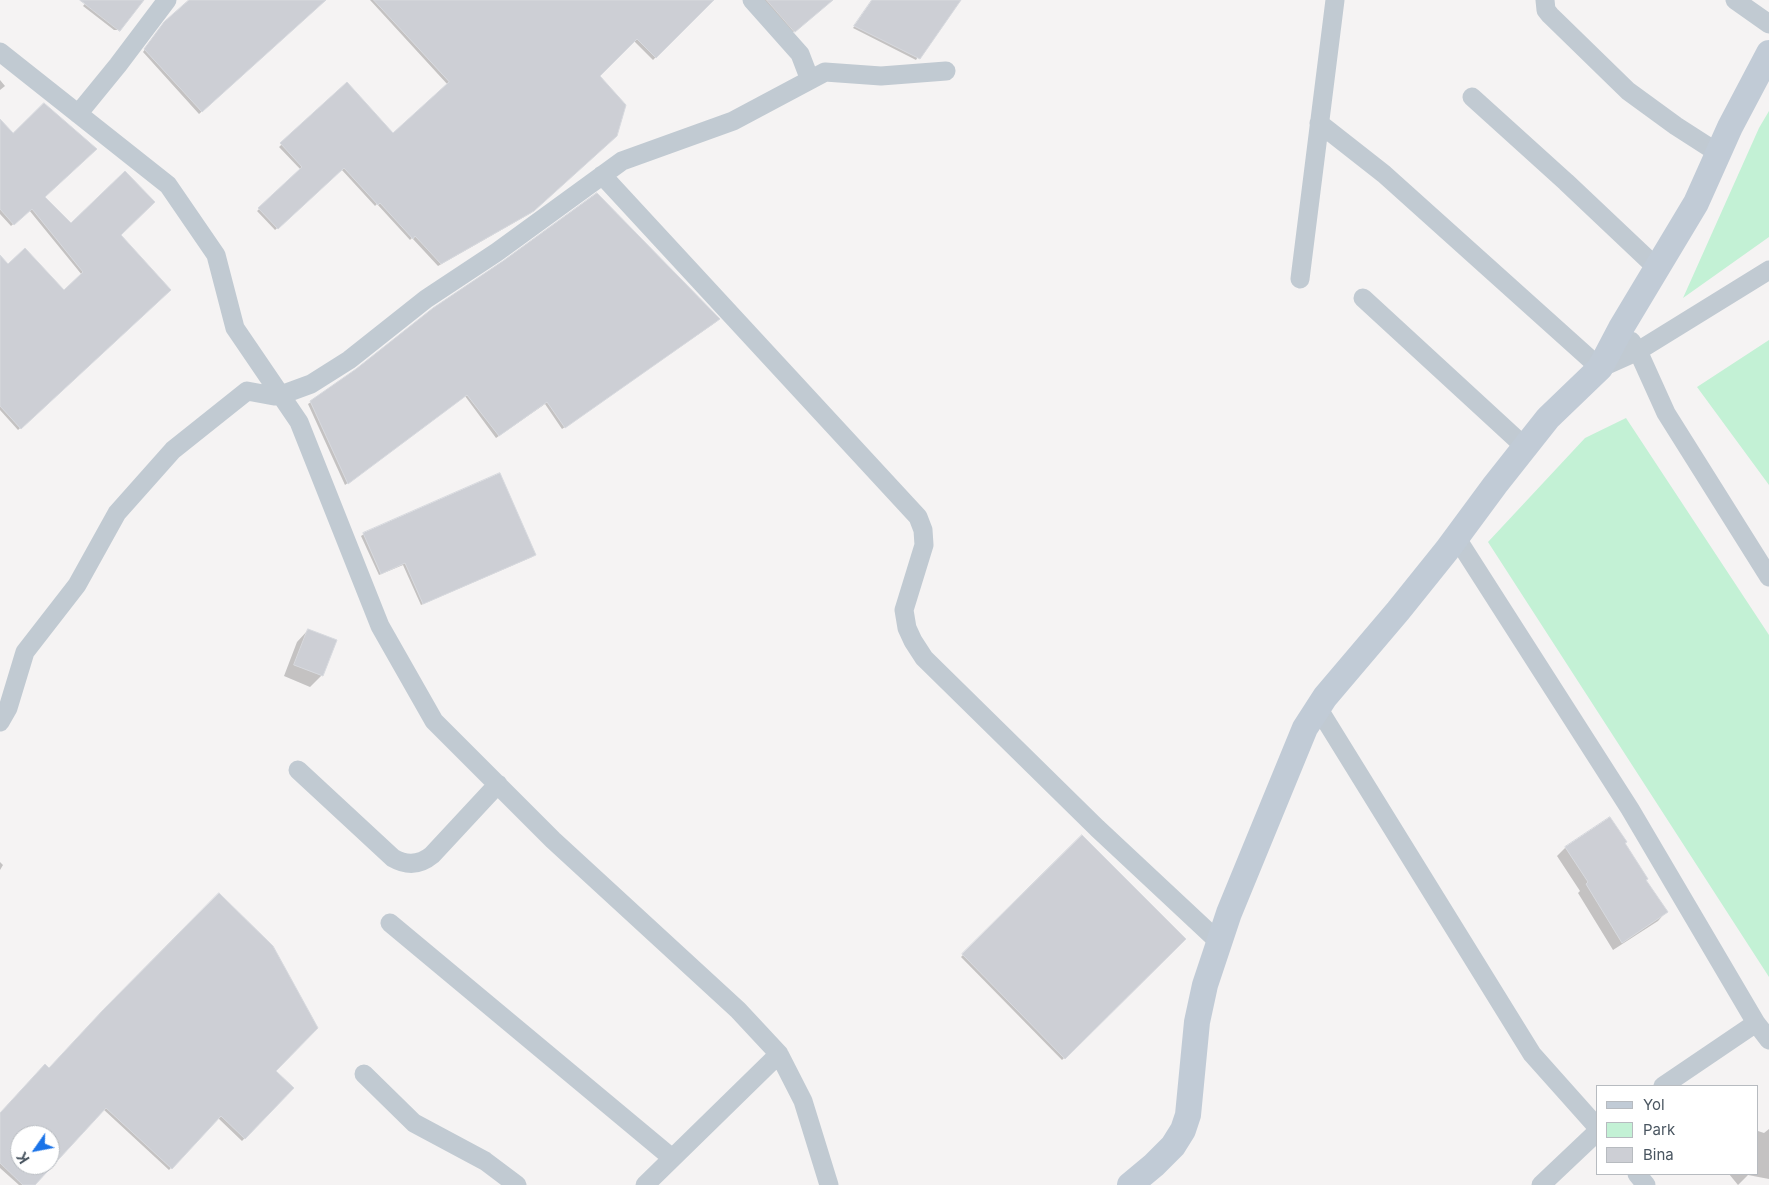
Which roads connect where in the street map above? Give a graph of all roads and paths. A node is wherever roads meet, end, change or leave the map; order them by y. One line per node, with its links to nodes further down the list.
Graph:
1 (166, 0): 12 (street)
2 (752, 0): 10 (street)
3 (1335, 0): 13 (street)
4 (1545, 0): 14 (street)
5 (1735, 0): 6 (street)
6 (1769, 24)
7 (0, 52): 12 (street)
8 (1769, 53): 14 (street)
9 (946, 71): 10 (street)
10 (810, 80): 15 (street)
11 (1472, 97): 16 (street)
12 (78, 114): 23 (street)
13 (1319, 122): 18 (street); 22 (street)
14 (1718, 153): 16 (street)
15 (602, 175): 23 (street); 32 (street)
16 (1658, 269): 20 (street)
17 (1769, 270): 21 (street)
18 (1300, 279)
19 (1363, 298): 24 (street)
20 (1621, 328): 21 (street); 22 (street)
21 (1638, 351): 22 (street); 26 (street)
22 (1600, 368): 24 (street)
23 (281, 395): 28 (street); 30 (street)
24 (1525, 447): 25 (street)
25 (1456, 537): 27 (street); 33 (street)
26 (1769, 577)
27 (1318, 708): 32 (street); 38 (street)
28 (0, 722)
29 (298, 770): 30 (street)
30 (498, 784): 35 (street)
31 (390, 924): 40 (street)
32 (1219, 942): 45 (street)
33 (1756, 1023): 34 (street); 37 (street)
34 (1769, 1040)
35 (779, 1054): 40 (street); 44 (street)
36 (364, 1074): 42 (street)
37 (1664, 1085)
38 (1596, 1127)
39 (1596, 1131): 46 (street)
40 (672, 1158): 43 (street)
41 (1638, 1175): 47 (street)
42 (517, 1185)
43 (645, 1185)
44 (829, 1185)
45 (1130, 1185)
46 (1541, 1185)
47 (1646, 1185)

